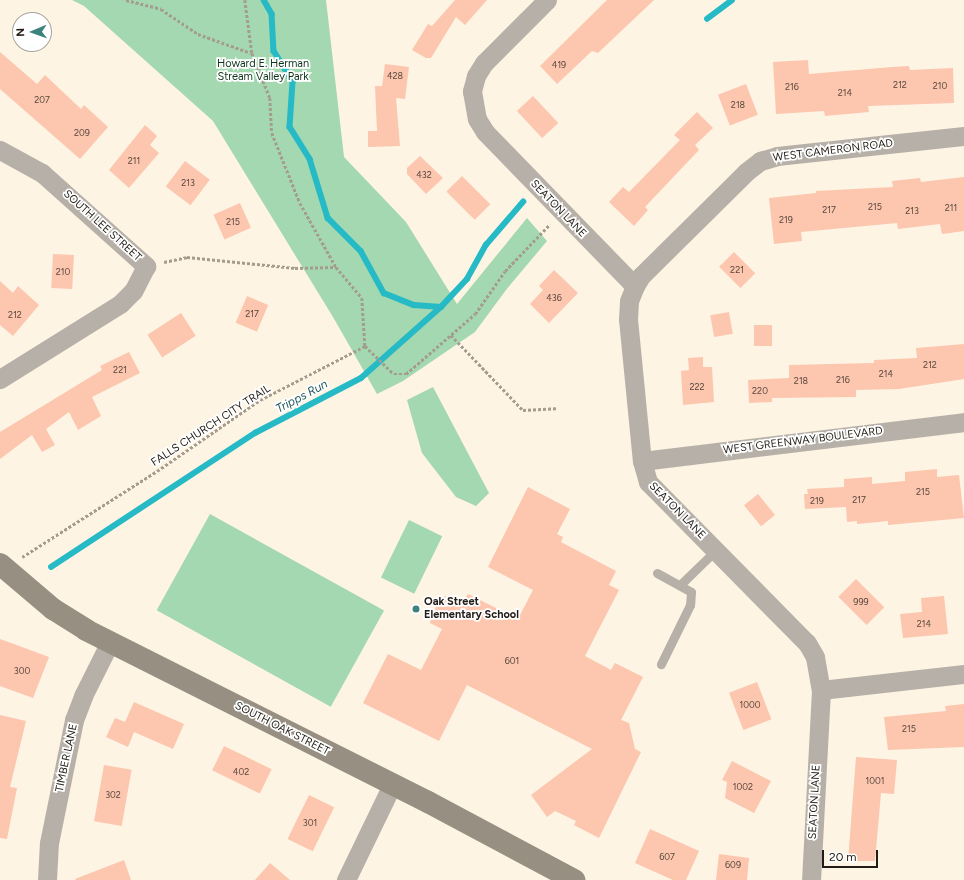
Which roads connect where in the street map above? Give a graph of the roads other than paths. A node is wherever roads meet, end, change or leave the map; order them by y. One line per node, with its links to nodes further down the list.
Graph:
1 (547, 0): 4 (street, SEATON LANE)
2 (964, 136): 4 (street, WEST CAMERON ROAD)
3 (0, 150): 5 (street, SOUTH LEE STREET)
4 (635, 286): 7 (street, SEATON LANE)
5 (0, 379)
6 (964, 422): 7 (street, WEST GREENWAY BOULEVARD)
7 (642, 461): 8 (street, SEATON LANE)
8 (716, 550): 11 (lane); 15 (street, SEATON LANE)
9 (11, 566): 12 (street, SOUTH OAK STREET)
10 (657, 573): 11 (lane)
11 (680, 585): 13 (lane)
12 (110, 642): 16 (street, SOUTH OAK STREET); 17 (street, TIMBER LANE)
13 (661, 664)
14 (964, 674): 15 (street)
15 (821, 690): 20 (street, SEATON LANE)
16 (392, 785): 18 (street); 19 (street, SOUTH OAK STREET)
17 (48, 880)
18 (346, 880)
19 (574, 880)
20 (811, 880)

